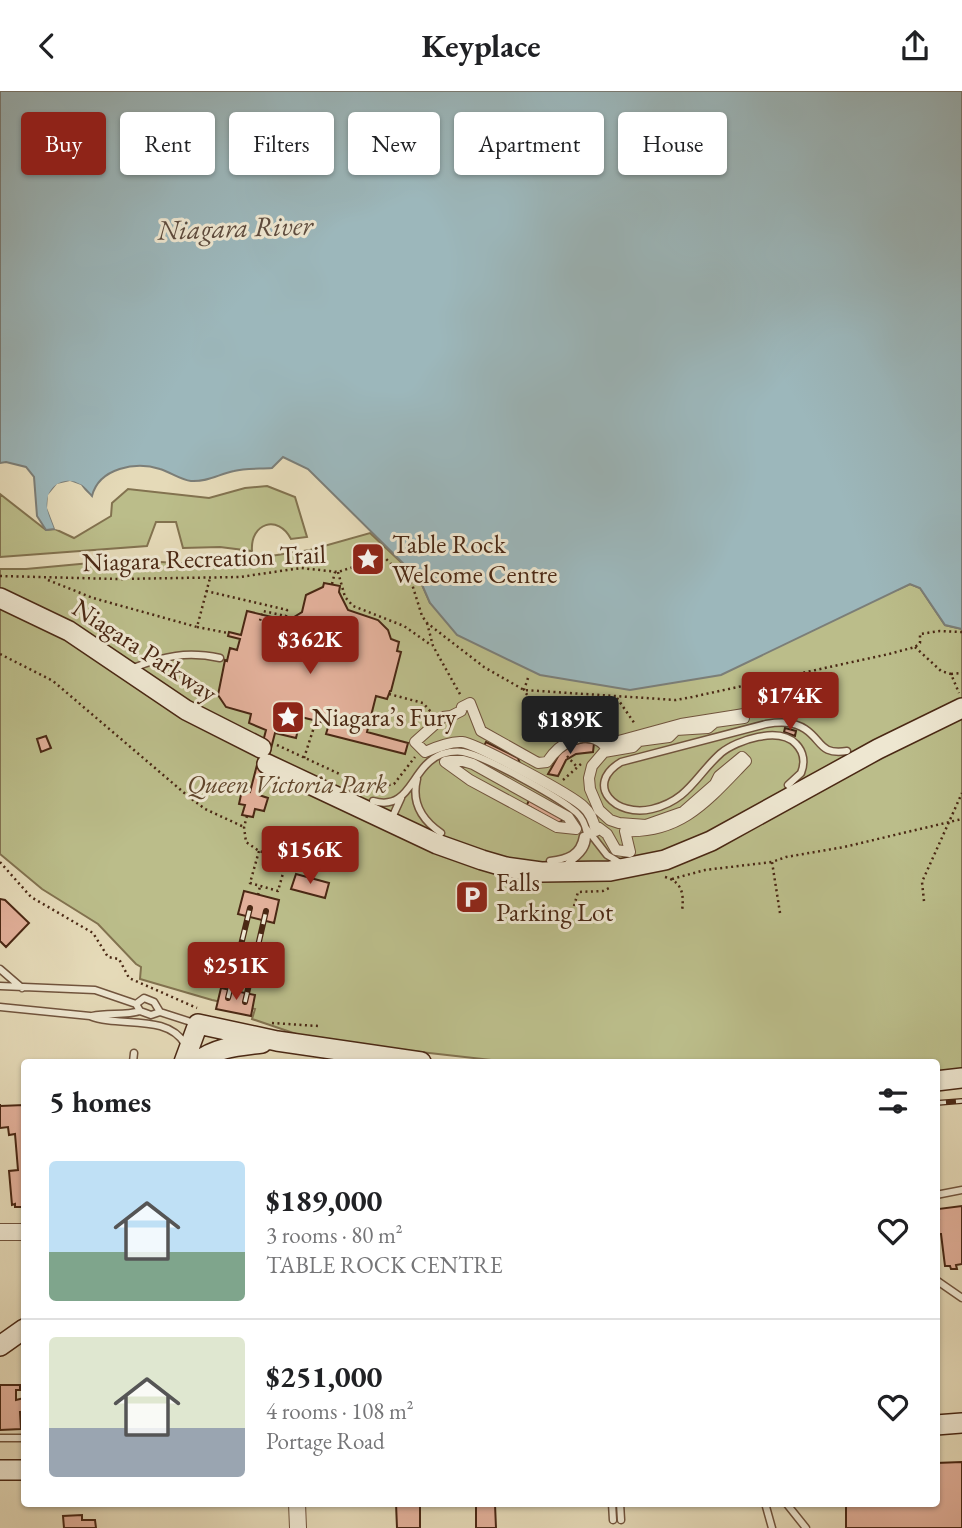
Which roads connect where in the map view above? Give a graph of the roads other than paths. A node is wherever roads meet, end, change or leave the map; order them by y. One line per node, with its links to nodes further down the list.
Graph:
1 (0, 598): 4 (main road, Niagara Parkway)
2 (0, 610): 8 (main road, Niagara Parkway)
3 (220, 658): 4 (lane)
4 (128, 670): 8 (main road, Niagara Parkway)
5 (962, 699): 7 (main road, Niagara Parkway); 17 (main road, Niagara Parkway)
6 (422, 750): 6 (street)
7 (847, 751): 10 (main road, Niagara Parkway); 10 (lane)
8 (266, 754): 11 (main road, Niagara Parkway); 11 (main road, Niagara Parkway)
9 (419, 774): 11 (lane); 12 (lane); 14 (lane)
10 (788, 785): 17 (main road, Niagara Parkway)
11 (396, 810): 14 (main road, Niagara Parkway); 19 (main road, Niagara Parkway)
12 (580, 817): 15 (lane); 18 (lane); 19 (lane)
13 (576, 829): 13 (street)
14 (441, 833): 19 (main road, Niagara Parkway)
15 (593, 838): 16 (lane); 17 (lane)
16 (611, 858): 17 (main road, Niagara Parkway); 18 (main road, Niagara Parkway)
17 (637, 860): 19 (main road, Niagara Parkway)
18 (571, 862): 19 (main road, Niagara Parkway)
19 (551, 867)
20 (0, 969): 22 (lane)
21 (0, 986): 22 (lane)
22 (22, 988): 24 (lane)
23 (0, 1007): 26 (lane)
24 (138, 1007): 25 (lane); 25 (lane); 26 (lane)
25 (160, 1012): 27 (lane)
26 (90, 1016): 31 (lane)
27 (201, 1017): 28 (main road); 31 (main road)
28 (274, 1032): 31 (main road); 32 (main road)
29 (134, 1053): 30 (lane)
30 (133, 1059)
31 (190, 1059)
32 (406, 1059)
33 (962, 1078): 34 (main road)
34 (940, 1081)
35 (962, 1190): 36 (lane)
36 (940, 1194)
37 (0, 1232): 38 (street)
38 (21, 1232)
39 (940, 1283): 40 (lane)
40 (962, 1297)
41 (21, 1331): 42 (main road)
42 (0, 1346)
43 (962, 1423): 44 (main road)
44 (940, 1425)
45 (21, 1438): 46 (lane)
46 (0, 1439)
47 (0, 1470): 48 (main road)
48 (21, 1470)
49 (297, 1507): 56 (street)
50 (612, 1507): 54 (lane)
51 (620, 1507): 55 (lane)
52 (766, 1507): 57 (lane)
53 (789, 1507): 58 (lane)
54 (613, 1520)
55 (621, 1520)
56 (298, 1528)
57 (772, 1528)
58 (804, 1528)

